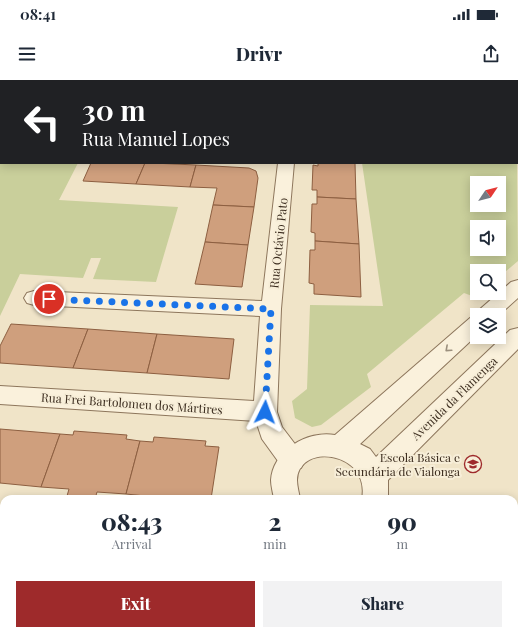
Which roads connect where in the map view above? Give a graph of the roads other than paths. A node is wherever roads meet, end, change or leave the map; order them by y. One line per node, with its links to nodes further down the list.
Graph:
1 (286, 164): 5 (street, Rua Octávio Pato)
2 (518, 287): 4 (street)
3 (34, 298): 5 (street)
4 (494, 308)
5 (271, 309): 9 (street, Rua Octávio Pato)
6 (470, 329): 10 (street, one-way to 10)
7 (518, 336): 12 (street, Avenida da Flamenga)
8 (0, 395): 9 (street, Rua Frei Bartolomeu dos Mártires)
9 (265, 412): 11 (street, Rua Octávio Pato)
10 (340, 446): 11 (street); 12 (street)
11 (292, 460): 13 (street)
12 (374, 488)
13 (286, 495)

